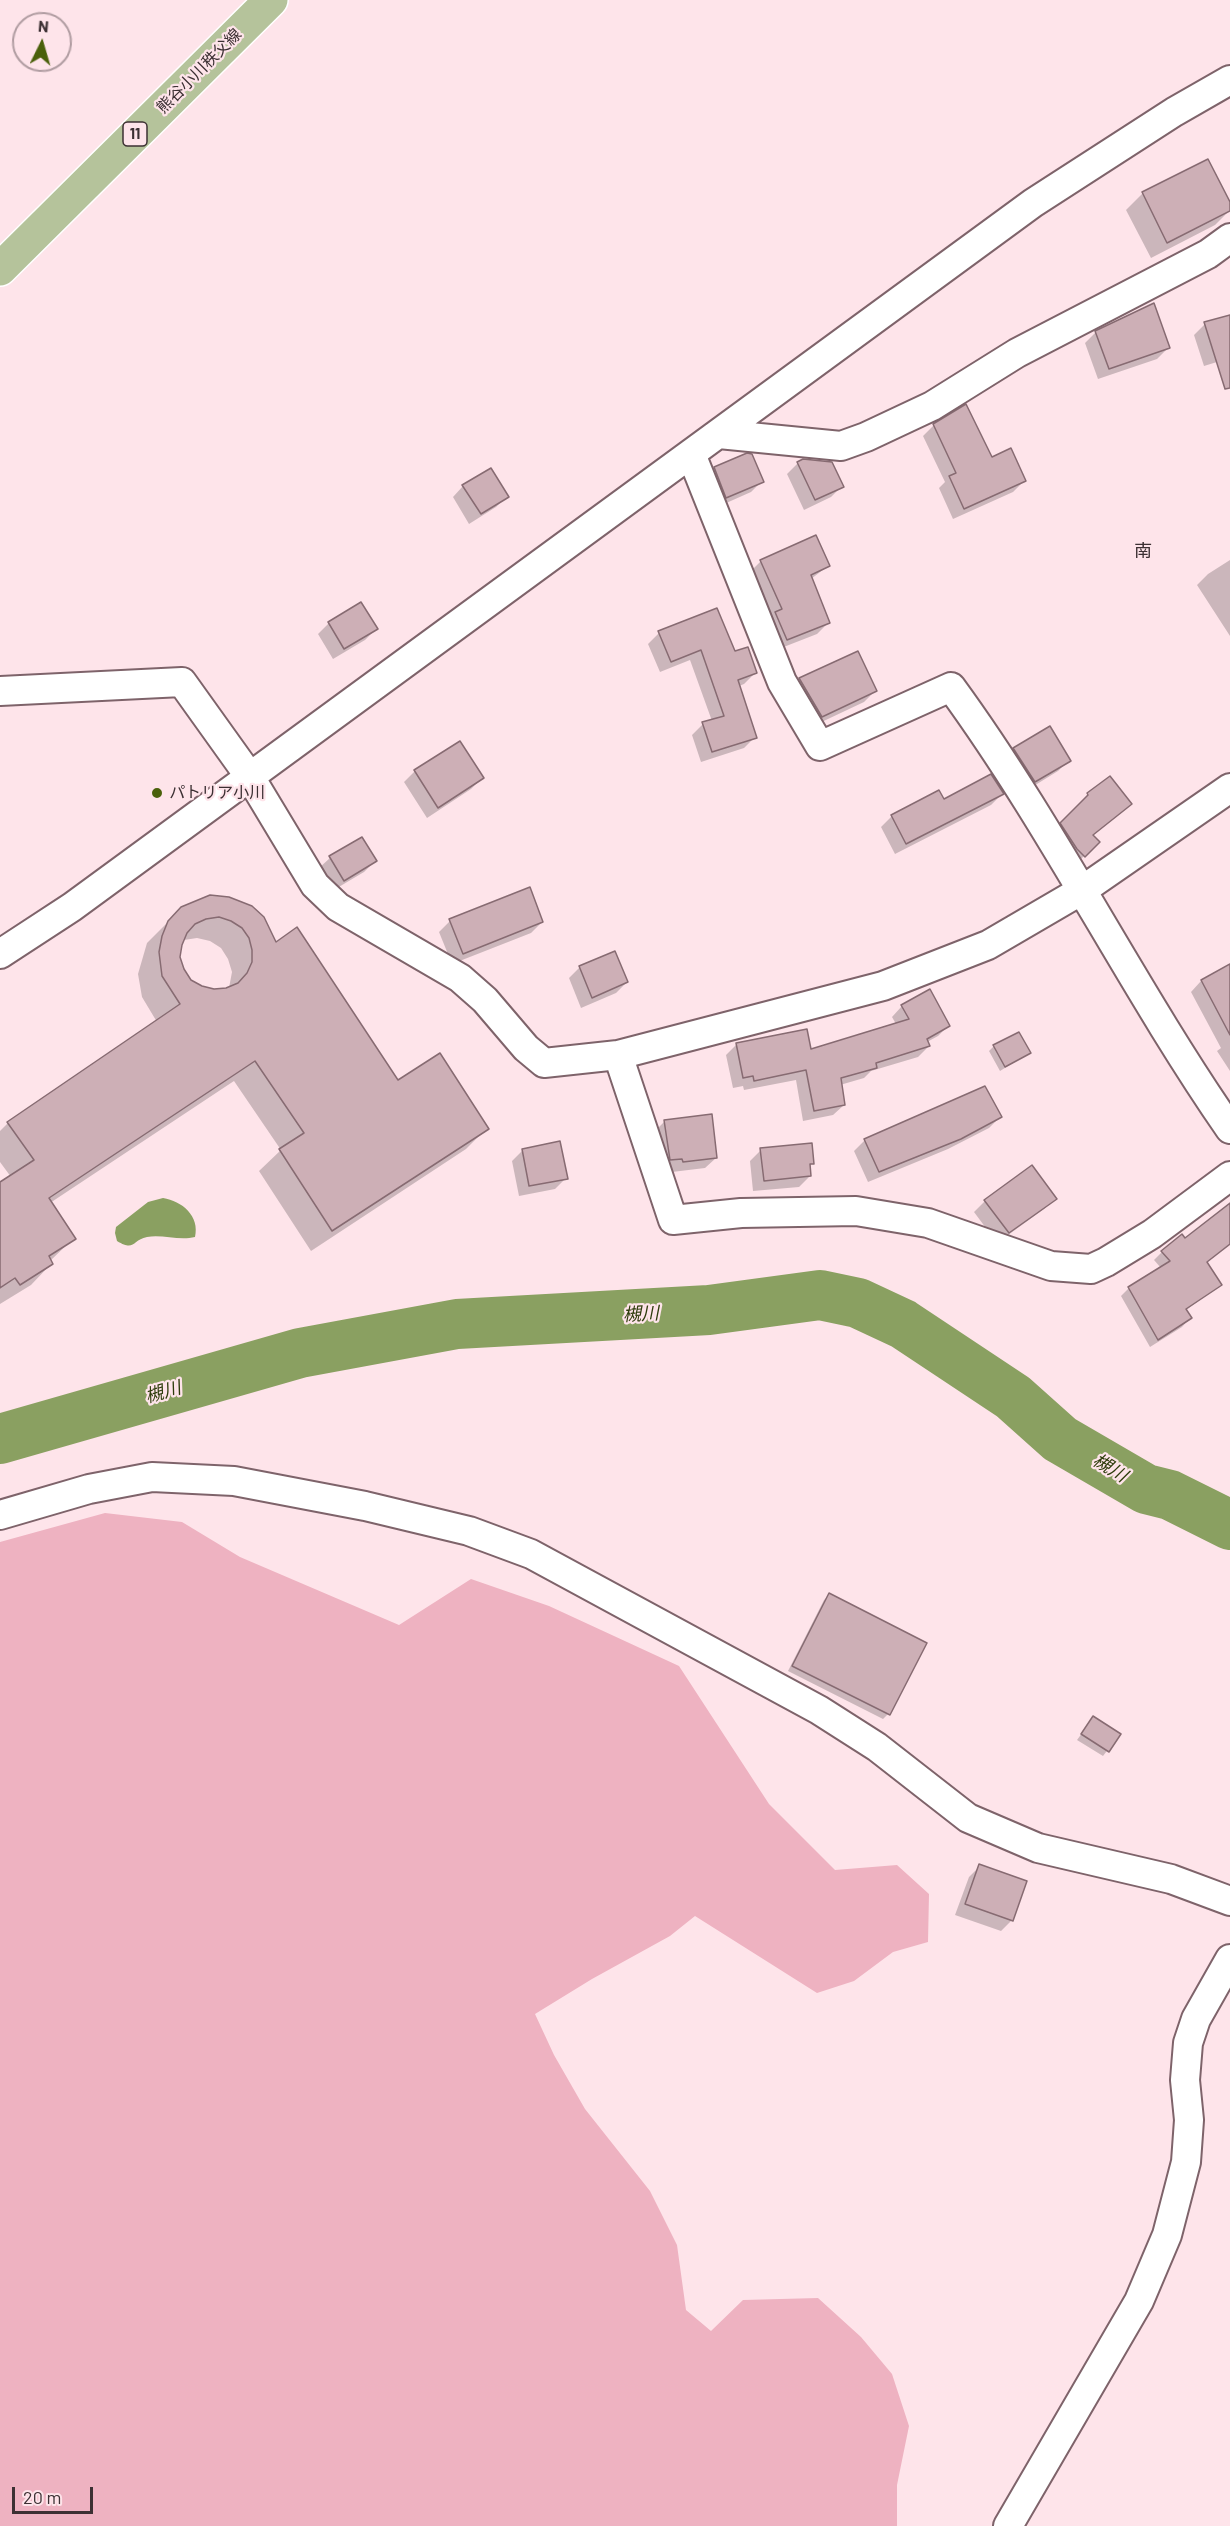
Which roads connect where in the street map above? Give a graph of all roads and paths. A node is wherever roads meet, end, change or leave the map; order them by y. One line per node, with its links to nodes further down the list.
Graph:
1 (271, 0): 4 (main road, 熊谷小川秩父線 / 11)
2 (1230, 80): 5 (street)
3 (1230, 238): 5 (street)
4 (0, 269)
5 (719, 434): 6 (street)
6 (691, 454): 8 (street); 10 (street)
7 (0, 691): 8 (street)
8 (250, 777): 11 (street); 12 (street)
9 (1230, 788): 10 (street)
10 (1084, 889): 12 (street); 13 (street)
11 (0, 954)
12 (618, 1055): 14 (street)
13 (1230, 1130)
14 (1230, 1176)
15 (0, 1515): 16 (street)
16 (1230, 1900)
17 (1230, 1959): 18 (street)
18 (1008, 2526)

